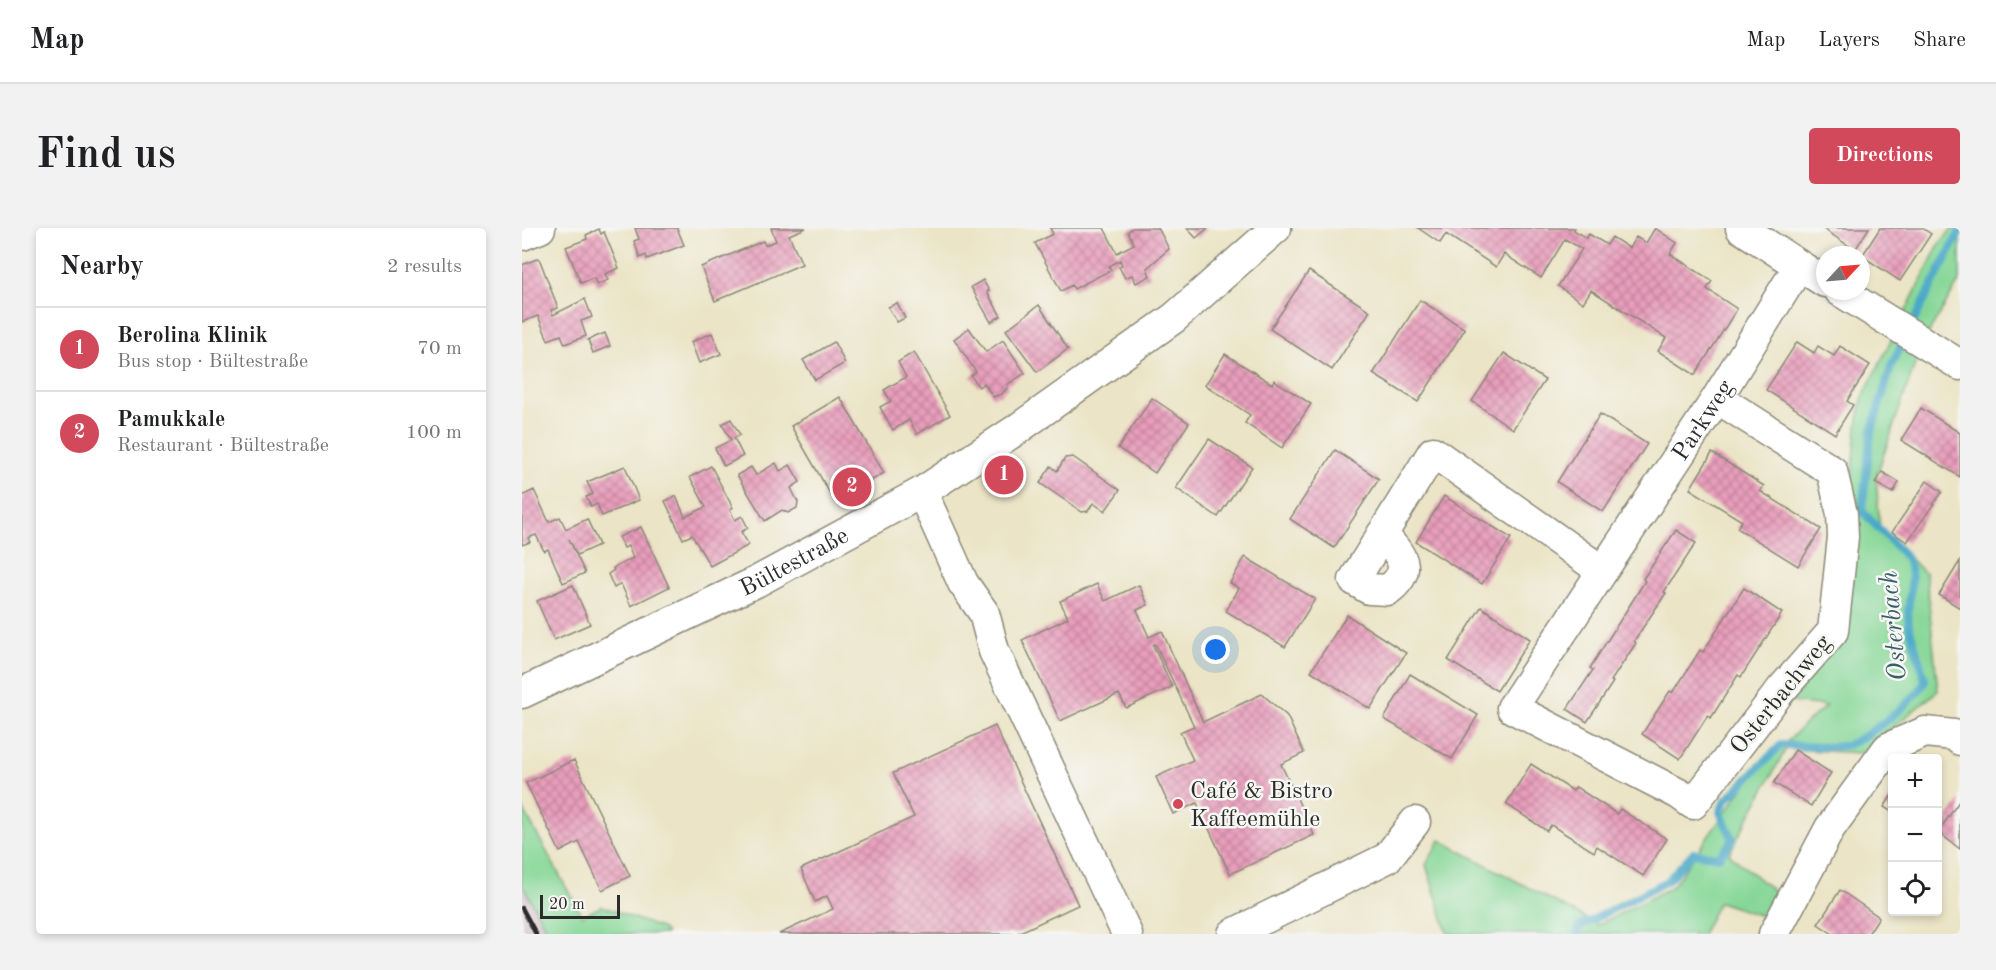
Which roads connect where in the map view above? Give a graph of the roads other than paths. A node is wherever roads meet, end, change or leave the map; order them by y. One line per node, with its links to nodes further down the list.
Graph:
1 (540, 228): 4 (street)
2 (1276, 228): 10 (street, Bültestraße)
3 (1741, 228): 5 (street)
4 (522, 235)
5 (1799, 266): 6 (street); 9 (street, Parkweg)
6 (1816, 276)
7 (1855, 300): 8 (street)
8 (1960, 365)
9 (1717, 398): 12 (street, Parkweg); 14 (street, Osterbachweg)
10 (922, 492): 13 (street, Bültestraße); 17 (street)
11 (1382, 534): 12 (street)
12 (1602, 571): 14 (street, Parkweg)
13 (522, 693)
14 (1512, 708)
15 (1960, 740): 19 (street)
16 (1415, 822): 18 (street)
17 (1127, 934)
18 (1233, 934)
19 (1774, 934)

